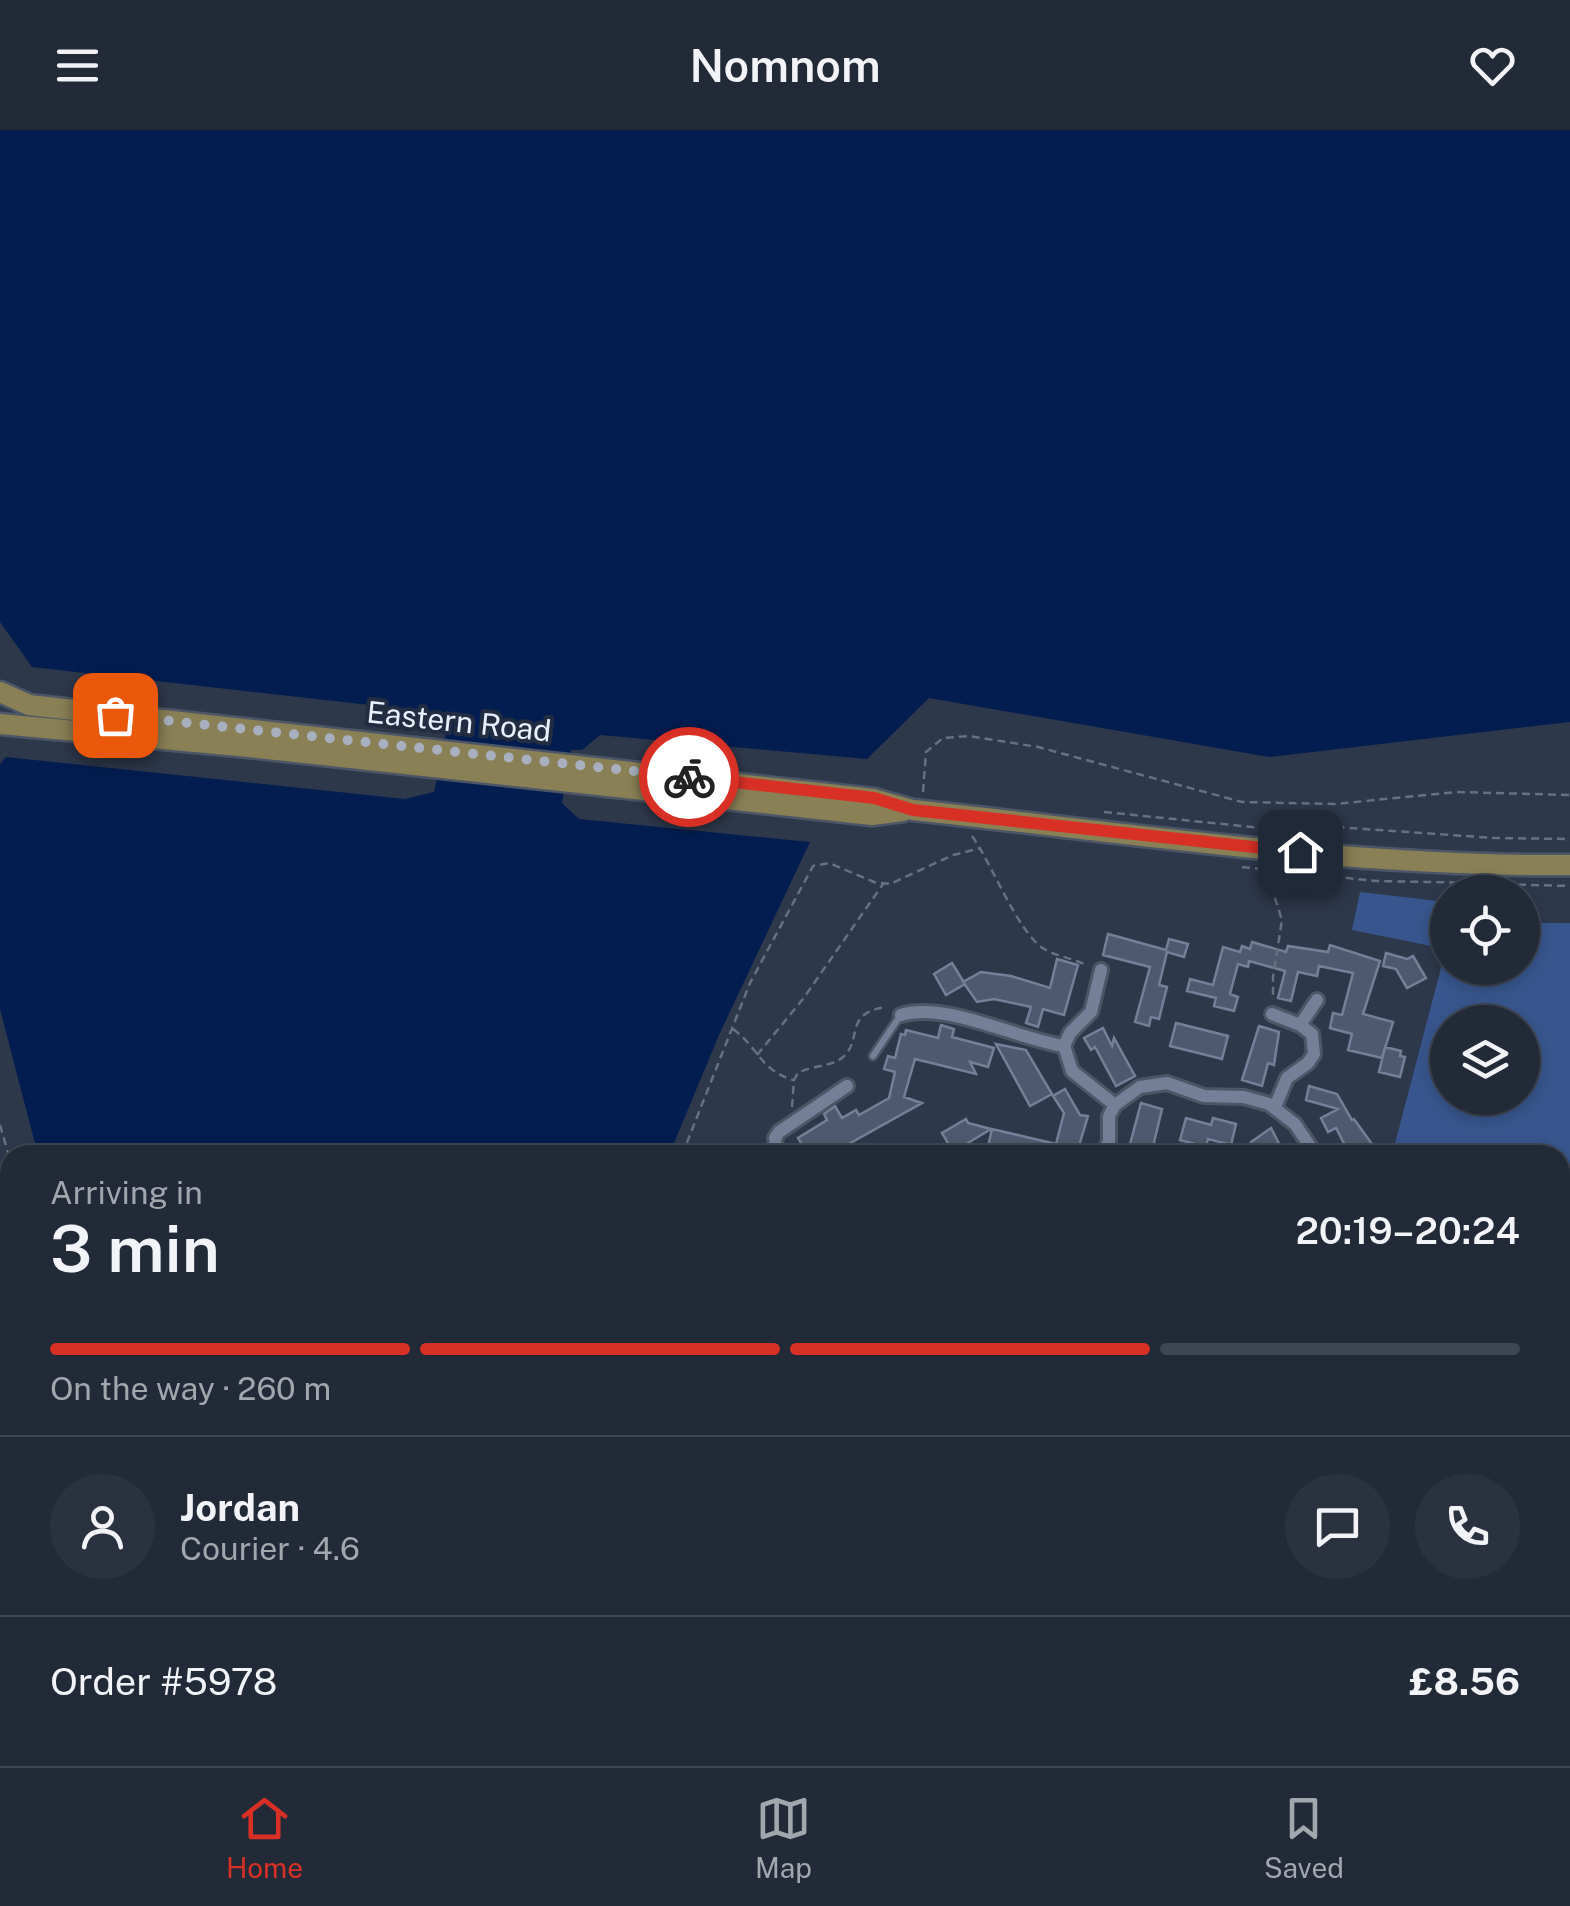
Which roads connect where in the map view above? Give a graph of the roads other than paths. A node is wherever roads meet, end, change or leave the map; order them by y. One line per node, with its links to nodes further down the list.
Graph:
1 (0, 692): 3 (main road, Eastern Road)
2 (0, 724): 3 (main road, Eastern Road)
3 (343, 748): 4 (main road, Eastern Road)
4 (1570, 865)
5 (1102, 970): 10 (street)
6 (1317, 1000): 9 (street)
7 (1272, 1011): 9 (street)
8 (901, 1015): 10 (street); 11 (lane)
9 (1300, 1025): 14 (street)
10 (1064, 1046): 13 (street)
11 (873, 1056)
12 (847, 1086): 15 (street)
13 (1115, 1104): 14 (street); 16 (street)
14 (1274, 1107): 17 (street)
15 (776, 1145)
16 (1108, 1145)
17 (1310, 1145)

